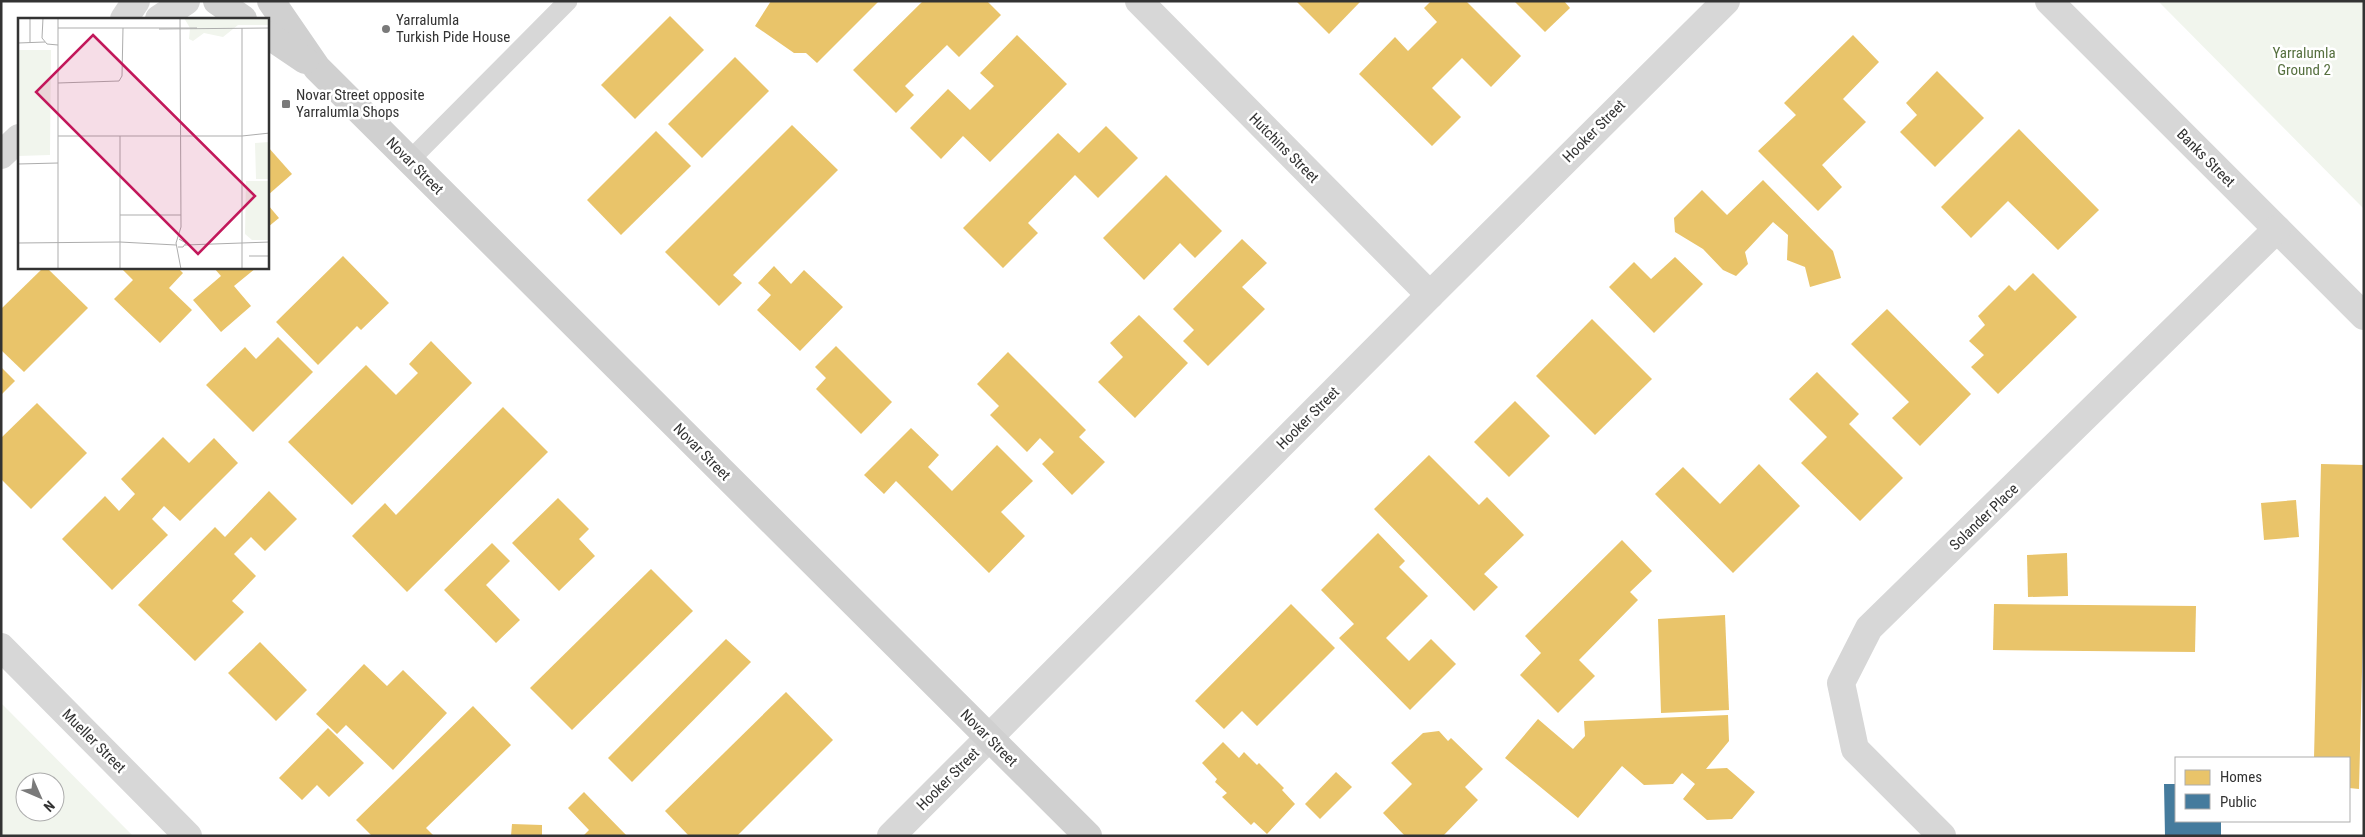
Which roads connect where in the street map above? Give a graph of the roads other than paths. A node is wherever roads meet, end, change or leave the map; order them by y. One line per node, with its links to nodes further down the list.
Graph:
1 (136, 1): 11 (street)
2 (186, 1): 12 (street)
3 (198, 1): 4 (main road)
4 (204, 1)
5 (217, 1): 13 (main road)
6 (271, 1): 15 (main road, Novar Street)
7 (568, 1): 18 (lane)
8 (1139, 1): 20 (street, Hutchins Street)
9 (1726, 1): 20 (street, Hooker Street)
10 (2049, 1): 19 (street, Banks Street)
11 (125, 18)
12 (160, 18)
13 (242, 18)
14 (269, 36): 15 (main road, Novar Street)
15 (317, 68): 18 (main road, Novar Street)
16 (18, 139): 17 (street)
17 (1, 155)
18 (410, 160): 23 (main road, Novar Street)
19 (2277, 229): 21 (street, Banks Street); 27 (street, Solander Place)
20 (1430, 295): 23 (street, Hooker Street)
21 (2364, 316)
22 (1, 647): 24 (street, Mueller Street)
23 (989, 737): 25 (street, Hooker Street); 26 (main road, Novar Street)
24 (188, 836)
25 (892, 836)
26 (1088, 836)
27 (1942, 836)

